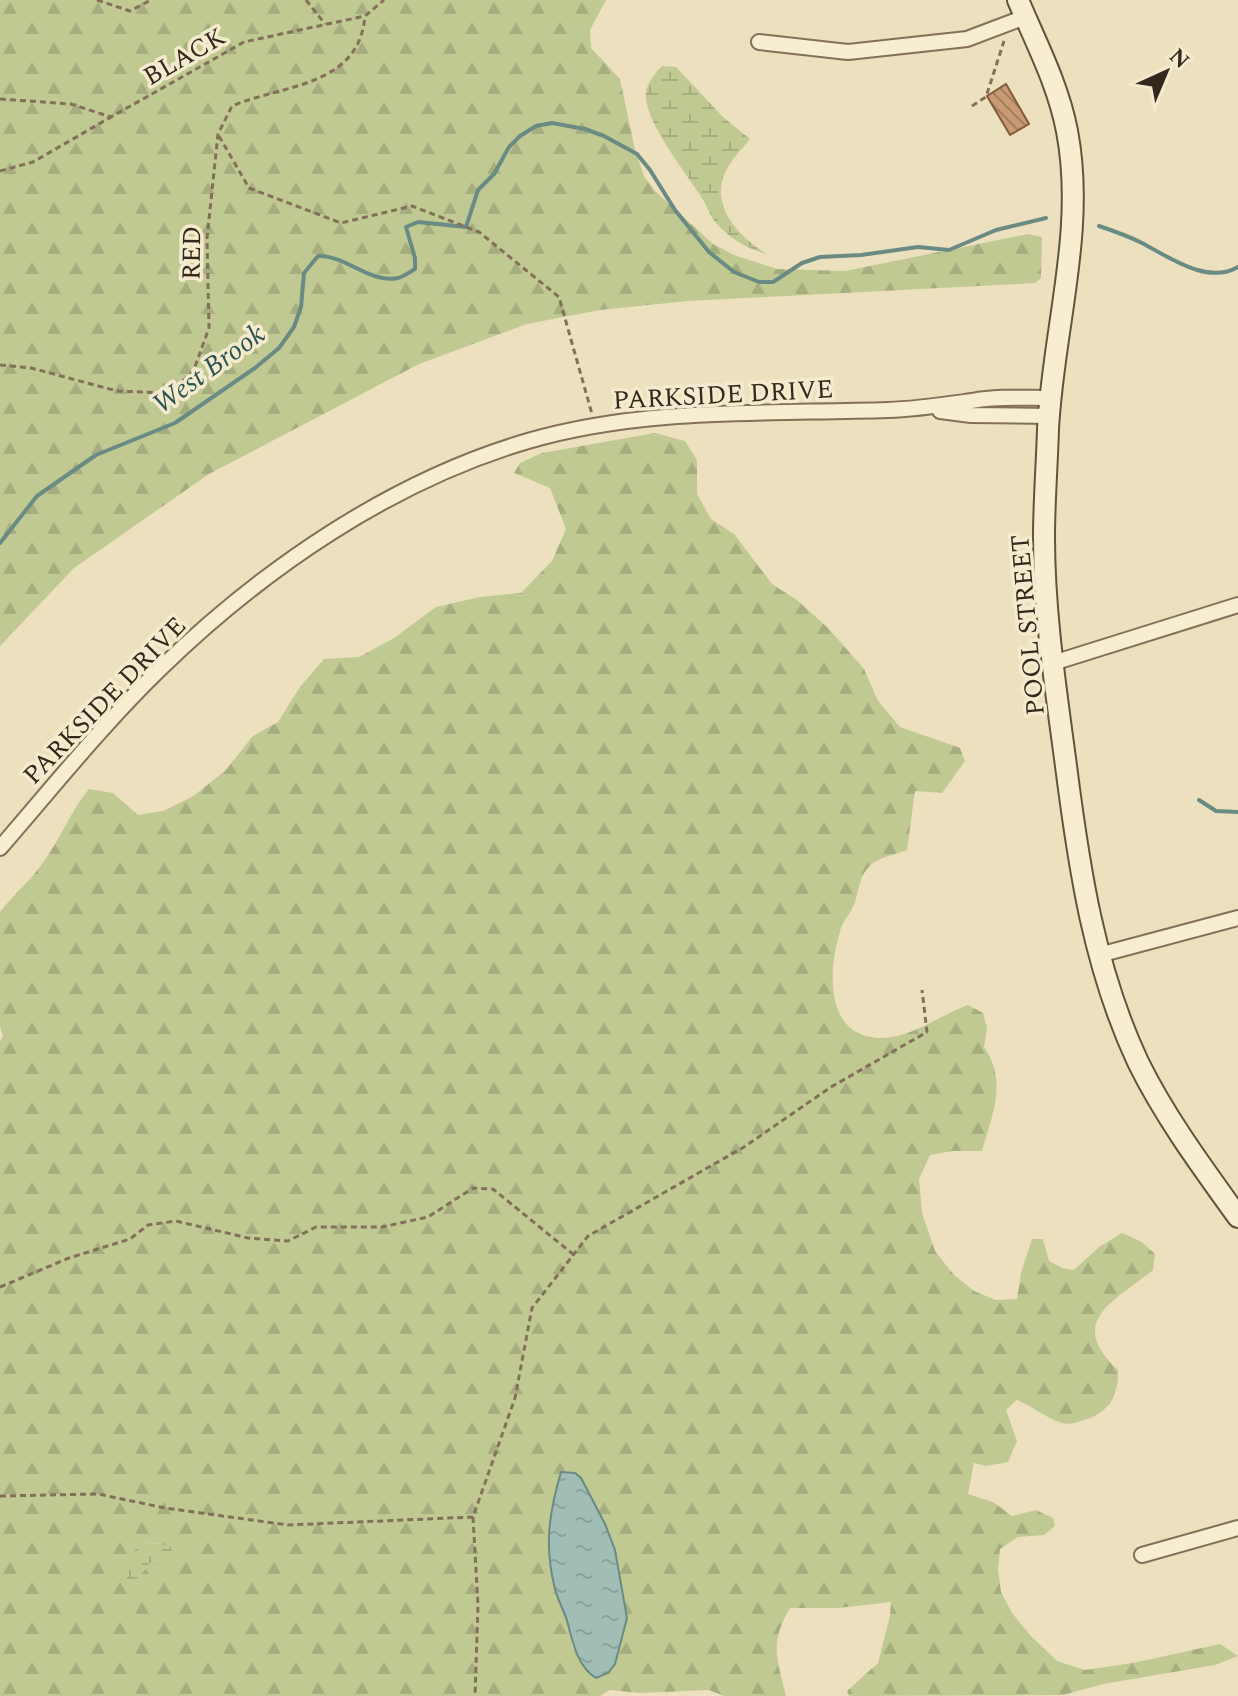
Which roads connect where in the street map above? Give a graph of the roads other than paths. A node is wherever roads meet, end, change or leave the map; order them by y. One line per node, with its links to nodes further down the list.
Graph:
1 (1021, 9): 2 (street); 3 (main road, POOL STREET)
2 (759, 42)
3 (1050, 407): 5 (main road, POOL STREET); 6 (street, PARKSIDE DRIVE)
4 (1238, 605): 5 (street)
5 (1053, 663): 8 (main road, POOL STREET)
6 (0, 848)
7 (1238, 918): 8 (street)
8 (1099, 955): 9 (main road, POOL STREET)
9 (1238, 1217)
10 (1238, 1528): 11 (street)
11 (1142, 1555)

